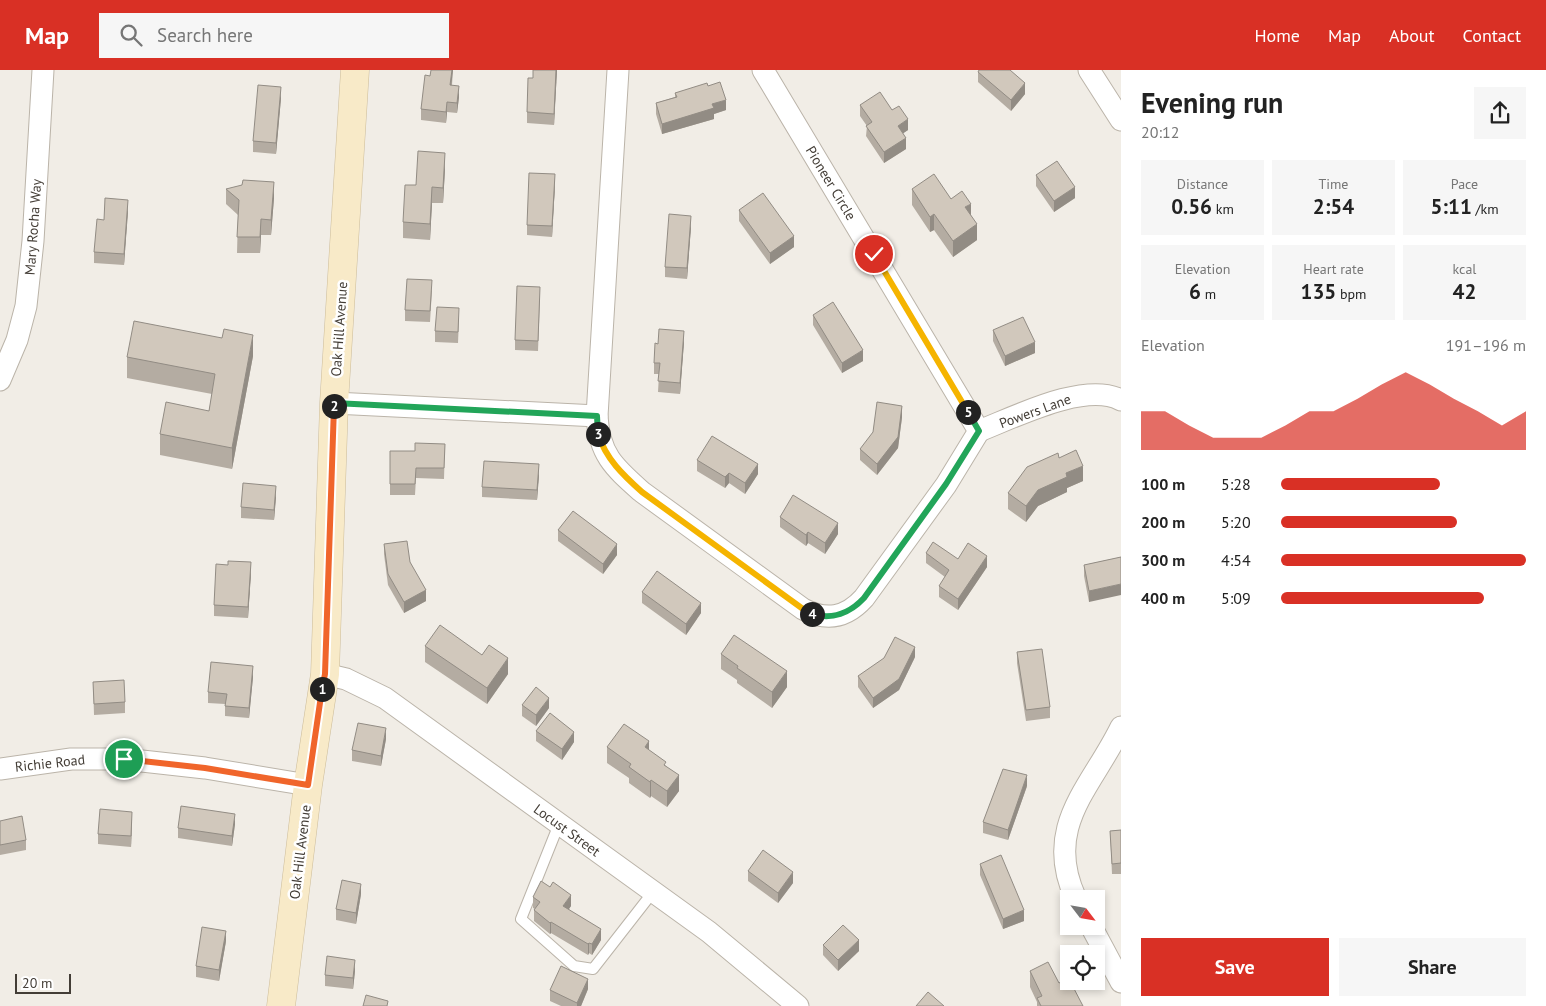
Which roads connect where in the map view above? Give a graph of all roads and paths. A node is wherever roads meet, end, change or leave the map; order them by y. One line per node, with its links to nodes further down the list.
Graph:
1 (43, 70): 7 (street, Mary Rocha Way)
2 (356, 70): 9 (main road, Oak Hill Avenue)
3 (618, 70): 10 (street)
4 (763, 70): 11 (street, Pioneer Circle)
5 (1089, 70): 6 (street)
6 (1121, 120)
7 (0, 380)
8 (1121, 400): 11 (street, Powers Lane)
9 (334, 403): 10 (street); 12 (main road, Oak Hill Avenue)
10 (597, 416): 11 (street)
11 (979, 431)
12 (325, 674): 15 (main road, Oak Hill Avenue); 16 (street, Locust Street)
13 (1121, 727): 17 (street)
14 (0, 769): 15 (street, Richie Road)
15 (308, 785): 21 (main road, Oak Hill Avenue)
16 (559, 824): 18 (street, Locust Street); 18 (lane)
17 (1072, 890)
18 (653, 892): 22 (street, Locust Street)
19 (1096, 935): 20 (street)
20 (1121, 982)
21 (280, 1006)
22 (798, 1006)

